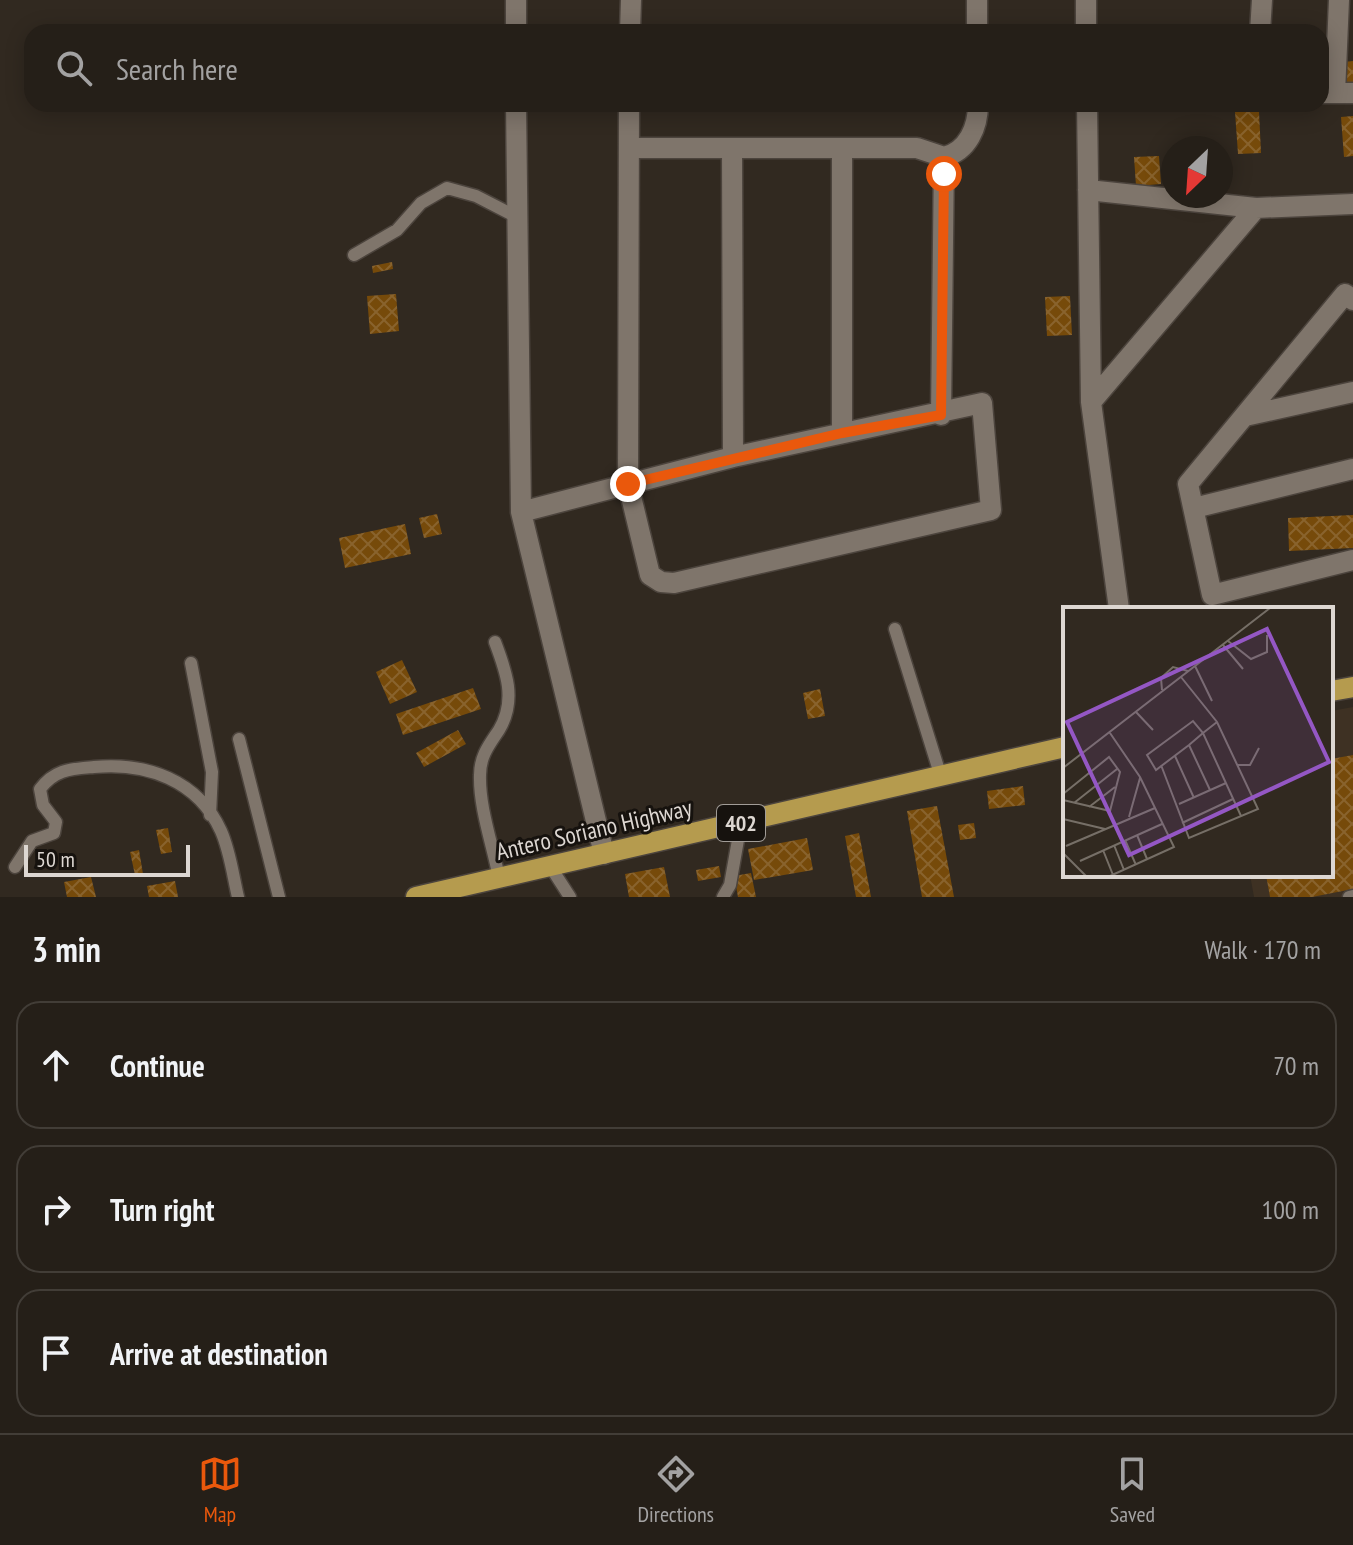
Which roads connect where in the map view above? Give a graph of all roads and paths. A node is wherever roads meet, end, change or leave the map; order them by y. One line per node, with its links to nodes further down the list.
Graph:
1 (516, 0): 7 (street)
2 (631, 0): 8 (street)
3 (977, 0): 9 (street)
4 (1086, 0): 10 (street)
5 (1262, 0): 11 (street)
6 (1339, 0): 12 (street)
7 (516, 24)
8 (630, 24)
9 (977, 24)
10 (1086, 24)
11 (1260, 24)
12 (1336, 93)
13 (516, 112): 24 (street)
14 (629, 112): 17 (street)
15 (978, 112): 20 (street)
16 (1087, 112): 21 (street)
17 (629, 148): 18 (street); 34 (street)
18 (732, 148): 19 (street); 32 (street)
19 (842, 148): 20 (street); 31 (street)
20 (944, 157): 29 (street)
21 (1088, 190): 23 (street); 28 (street)
22 (1353, 204): 23 (street)
23 (1256, 208): 28 (street)
24 (517, 217): 25 (lane); 36 (street)
25 (354, 255)
26 (1353, 300): 30 (street)
27 (1353, 392): 30 (street)
28 (1091, 402): 38 (street)
29 (941, 415): 31 (street); 34 (street)
30 (1245, 416): 35 (street)
31 (842, 433): 32 (street)
32 (733, 457): 34 (street)
33 (1353, 469): 35 (street)
34 (628, 484): 36 (street)
35 (1194, 508): 37 (street)
36 (521, 512): 49 (street)
37 (1353, 560)
38 (1119, 607)
39 (895, 629): 46 (lane)
40 (495, 642): 52 (lane)
41 (191, 663): 47 (lane)
42 (1353, 687): 43 (main road)
43 (1333, 691)
44 (239, 739): 54 (lane)
45 (1063, 747): 46 (main road, Antero Soriano Highway / 402)
46 (941, 777): 48 (main road, Antero Soriano Highway / 402)
47 (210, 815): 51 (lane); 53 (lane)
48 (741, 823): 49 (main road, Antero Soriano Highway / 402); 57 (lane)
49 (604, 854): 50 (main road, Antero Soriano Highway / 402)
50 (550, 866): 52 (main road, Antero Soriano Highway / 402); 56 (lane)
51 (15, 867)
52 (499, 878): 55 (main road, Antero Soriano Highway / 402)
53 (238, 897)
54 (279, 897)
55 (416, 897)
56 (570, 897)
57 (723, 897)

